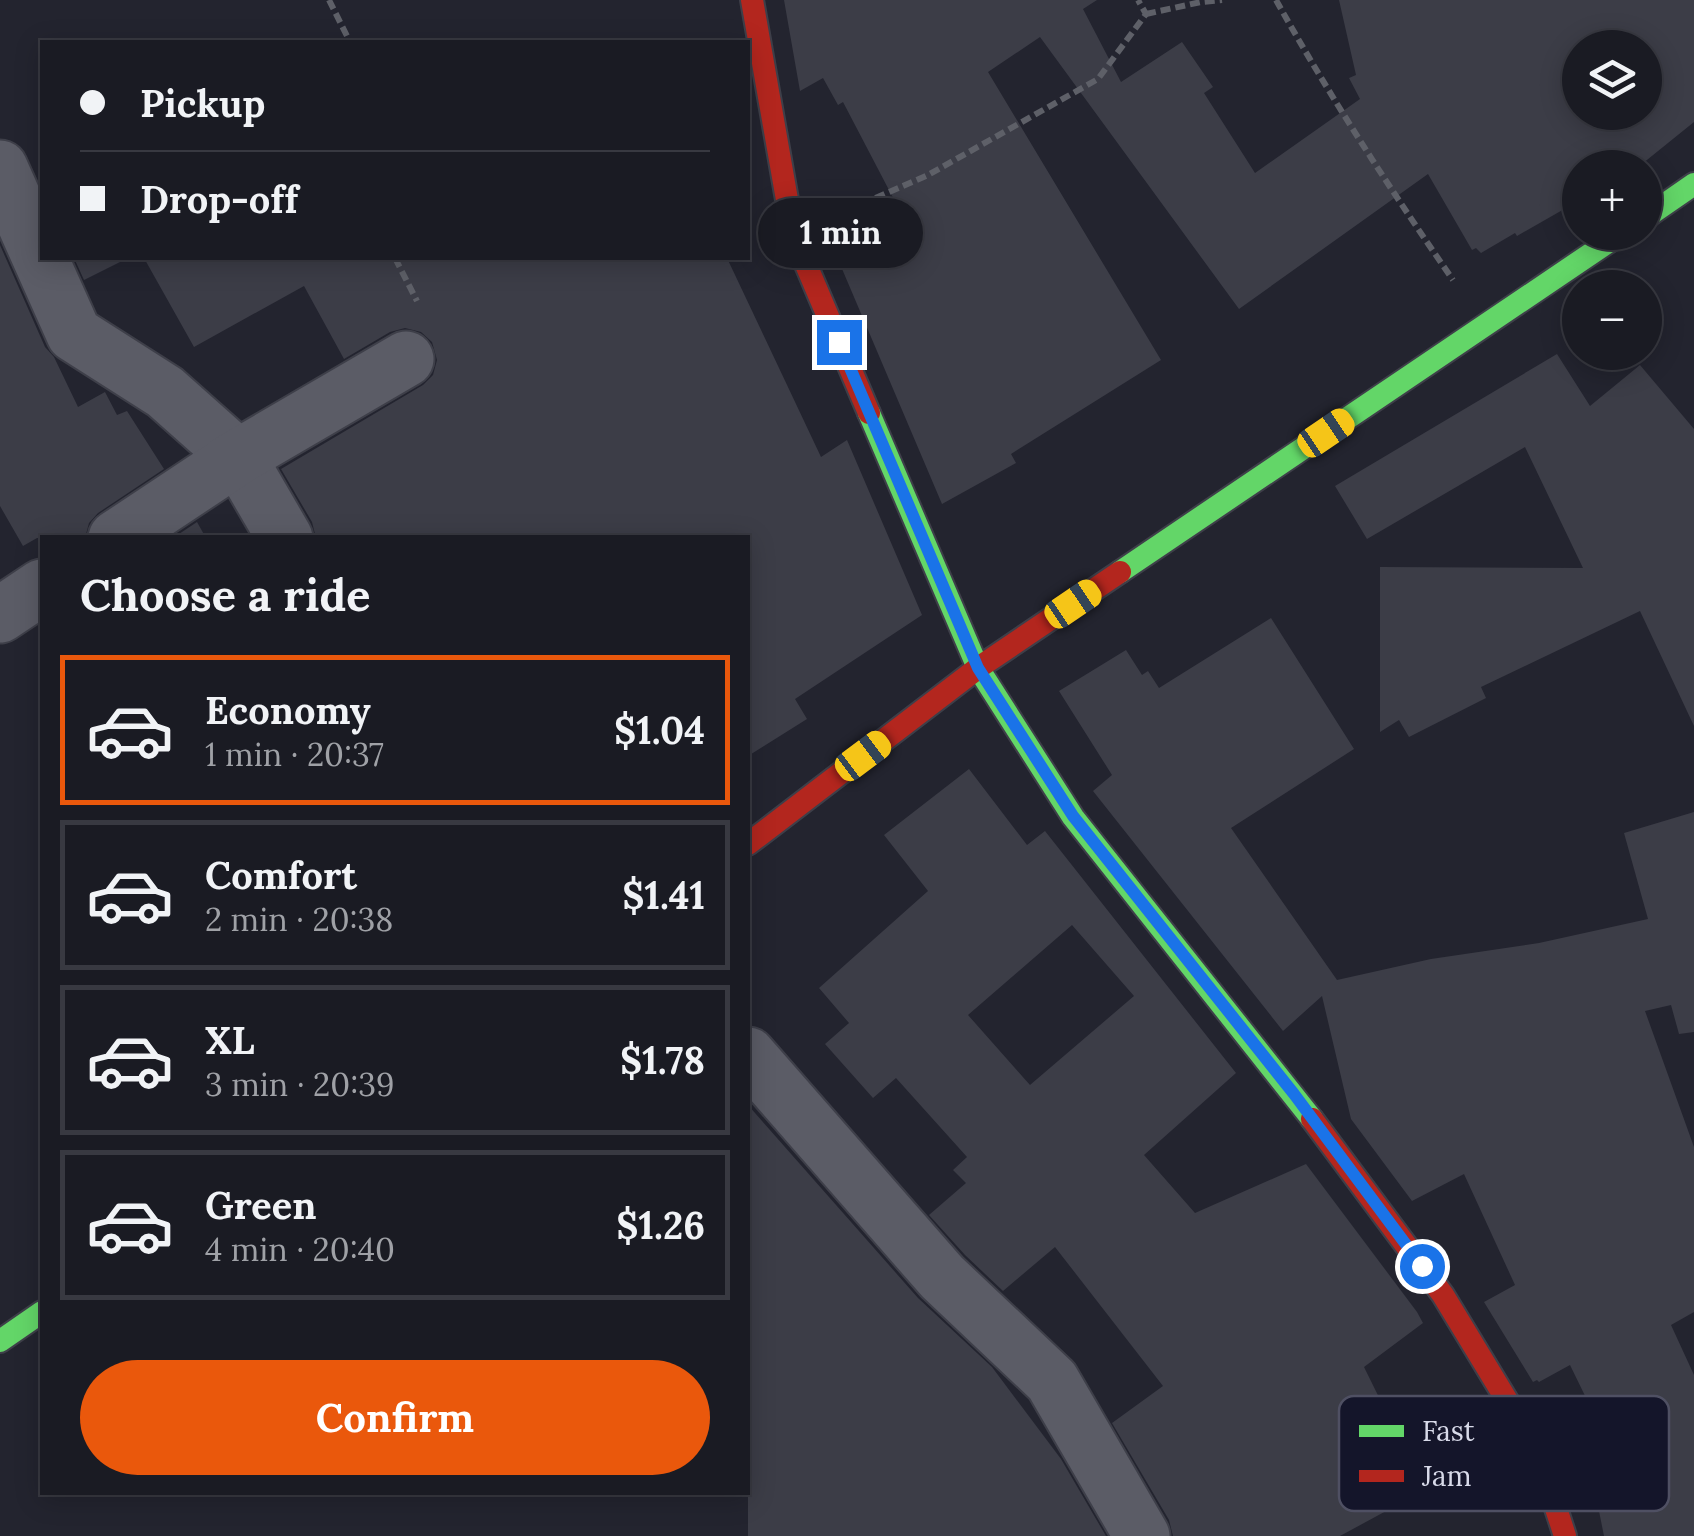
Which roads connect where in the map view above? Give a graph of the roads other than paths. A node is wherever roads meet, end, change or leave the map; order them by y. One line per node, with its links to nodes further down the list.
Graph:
1 (752, 0): 14 (street)
2 (0, 168): 6 (street)
3 (1694, 184): 4 (street)
4 (1662, 206)
5 (1597, 250): 14 (street)
6 (40, 258)
7 (41, 260): 9 (street)
8 (406, 359): 9 (street)
9 (238, 456): 10 (street); 11 (street)
10 (120, 535)
11 (283, 535)
12 (40, 587): 13 (street)
13 (0, 615)
14 (978, 668): 15 (street); 19 (street)
15 (750, 842)
16 (750, 1056): 21 (street)
17 (40, 1313): 18 (street)
18 (0, 1341)
19 (1504, 1396)
20 (1557, 1511): 22 (street)
21 (1142, 1536)
22 (1565, 1536)

